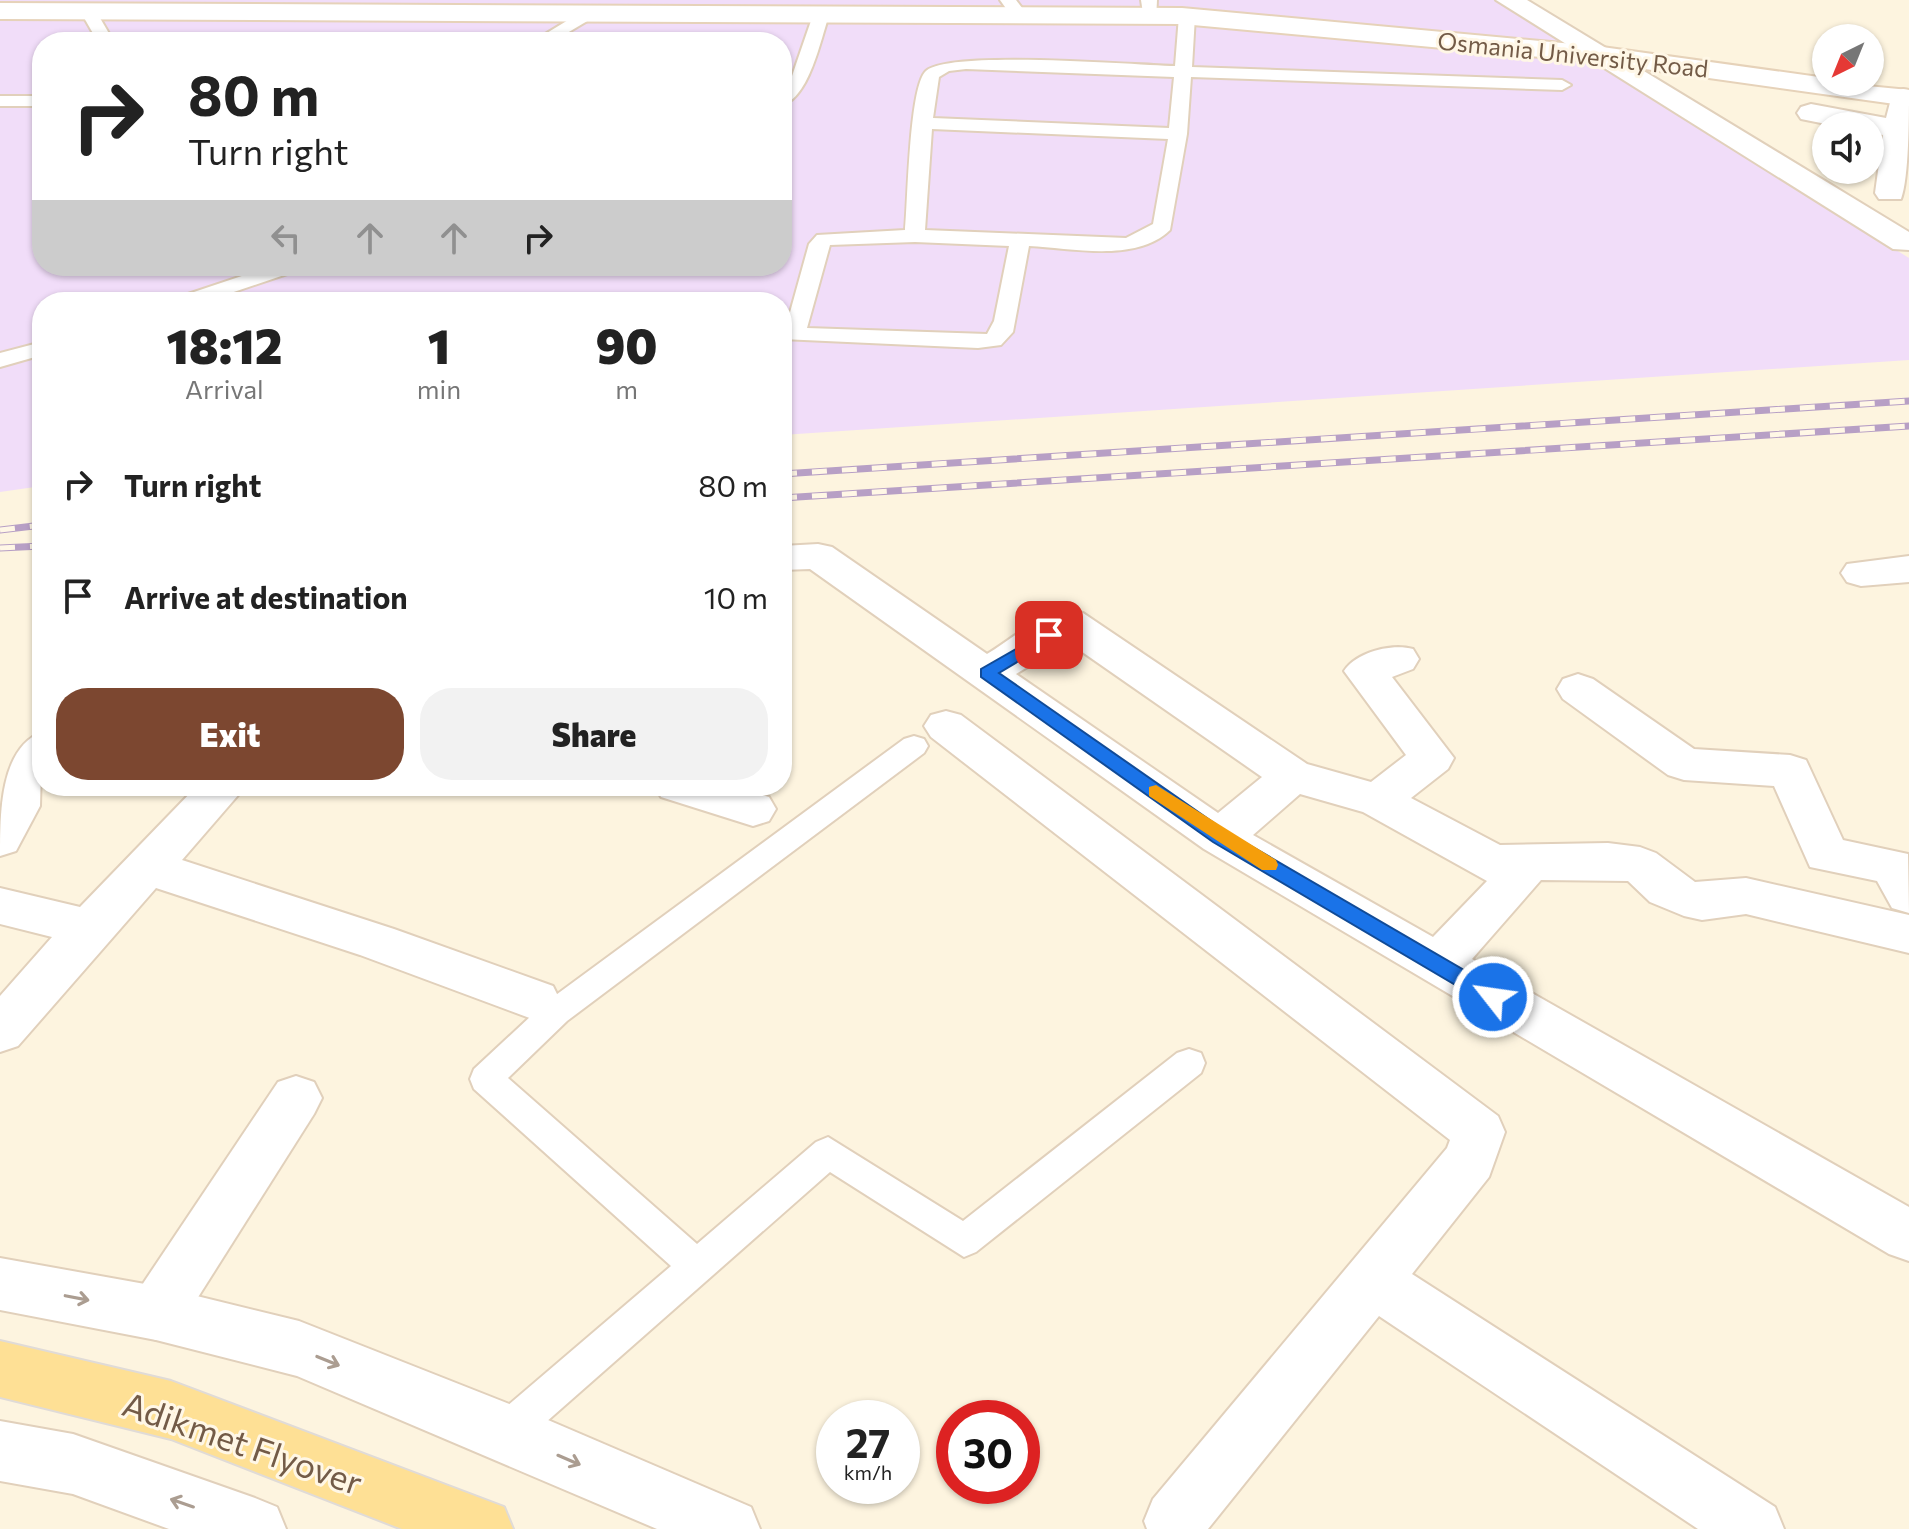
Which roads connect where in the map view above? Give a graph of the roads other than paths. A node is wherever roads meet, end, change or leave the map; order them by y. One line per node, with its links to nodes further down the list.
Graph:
1 (1517, 2): 13 (street)
2 (125, 5): 3 (street, Osmania University Road); 7 (street, Osmania University Road)
3 (549, 7): 9 (street, Osmania University Road)
4 (654, 7): 9 (street, Osmania University Road); 10 (street, Osmania University Road)
5 (1014, 8): 6 (street, Osmania University Road); 10 (street, Osmania University Road)
6 (1150, 8): 11 (street, Osmania University Road)
7 (87, 9): 8 (street, Osmania University Road); 14 (lane)
8 (0, 11)
9 (588, 13): 15 (lane)
10 (821, 15): 21 (lane)
11 (1187, 16): 12 (street, Osmania University Road); 18 (lane)
12 (1237, 18): 13 (street, Osmania University Road); 16 (street, Osmania University Road)
13 (1561, 31): 16 (street); 17 (street, Osmania University Road)
14 (100, 32)
15 (557, 32)
16 (1595, 54): 22 (street, Osmania University Road); 32 (street)
17 (1812, 66)
18 (1183, 72): 20 (lane); 26 (lane); 28 (lane)
19 (1884, 81): 22 (street)
20 (1562, 85)
21 (792, 88)
22 (1907, 92): 27 (street)
23 (0, 101): 24 (lane)
24 (32, 101)
25 (1811, 113): 27 (street)
26 (925, 123): 28 (lane); 30 (lane)
27 (1899, 129): 29 (street)
28 (1178, 134): 31 (lane)
29 (1890, 193)
30 (915, 236): 31 (lane); 35 (lane)
31 (1020, 240): 36 (lane)
32 (1907, 244)
33 (262, 276): 34 (lane)
34 (213, 292)
35 (792, 322)
36 (792, 333)
37 (32, 351): 38 (lane)
38 (0, 360)
39 (792, 557): 43 (street)
40 (1909, 569): 41 (street)
41 (1861, 573)
42 (1398, 659): 50 (street)
43 (987, 673): 47 (street); 52 (street)
44 (1578, 689): 56 (street)
45 (930, 736): 66 (lane); 67 (street)
46 (32, 762): 53 (street)
47 (1292, 776): 50 (street); 52 (street)
48 (214, 796): 55 (street)
49 (710, 796): 51 (street)
50 (1378, 800): 54 (street)
51 (753, 809)
52 (1220, 837): 60 (street)
53 (0, 839)
54 (1493, 863): 59 (street); 60 (street)
55 (145, 866): 58 (street); 61 (street)
56 (1909, 895)
57 (0, 906): 58 (street)
58 (89, 928): 62 (street)
59 (1909, 934)
60 (1437, 965): 65 (street)
61 (535, 1000)
62 (0, 1031)
63 (1189, 1063): 66 (lane)
64 (296, 1098): 69 (street)
65 (1909, 1236)
66 (698, 1267): 71 (lane)
67 (1373, 1280): 73 (street); 77 (street)
68 (0, 1284): 69 (street, one-way to 69)
69 (156, 1313): 71 (street, one-way to 71)
70 (0, 1369): 75 (main road, Adikmet Flyover)
71 (506, 1432): 76 (street, one-way to 76)
72 (0, 1451): 74 (street, one-way to 72)
73 (1175, 1521)
74 (255, 1529)
75 (482, 1529)
76 (729, 1529)
77 (1753, 1529)

